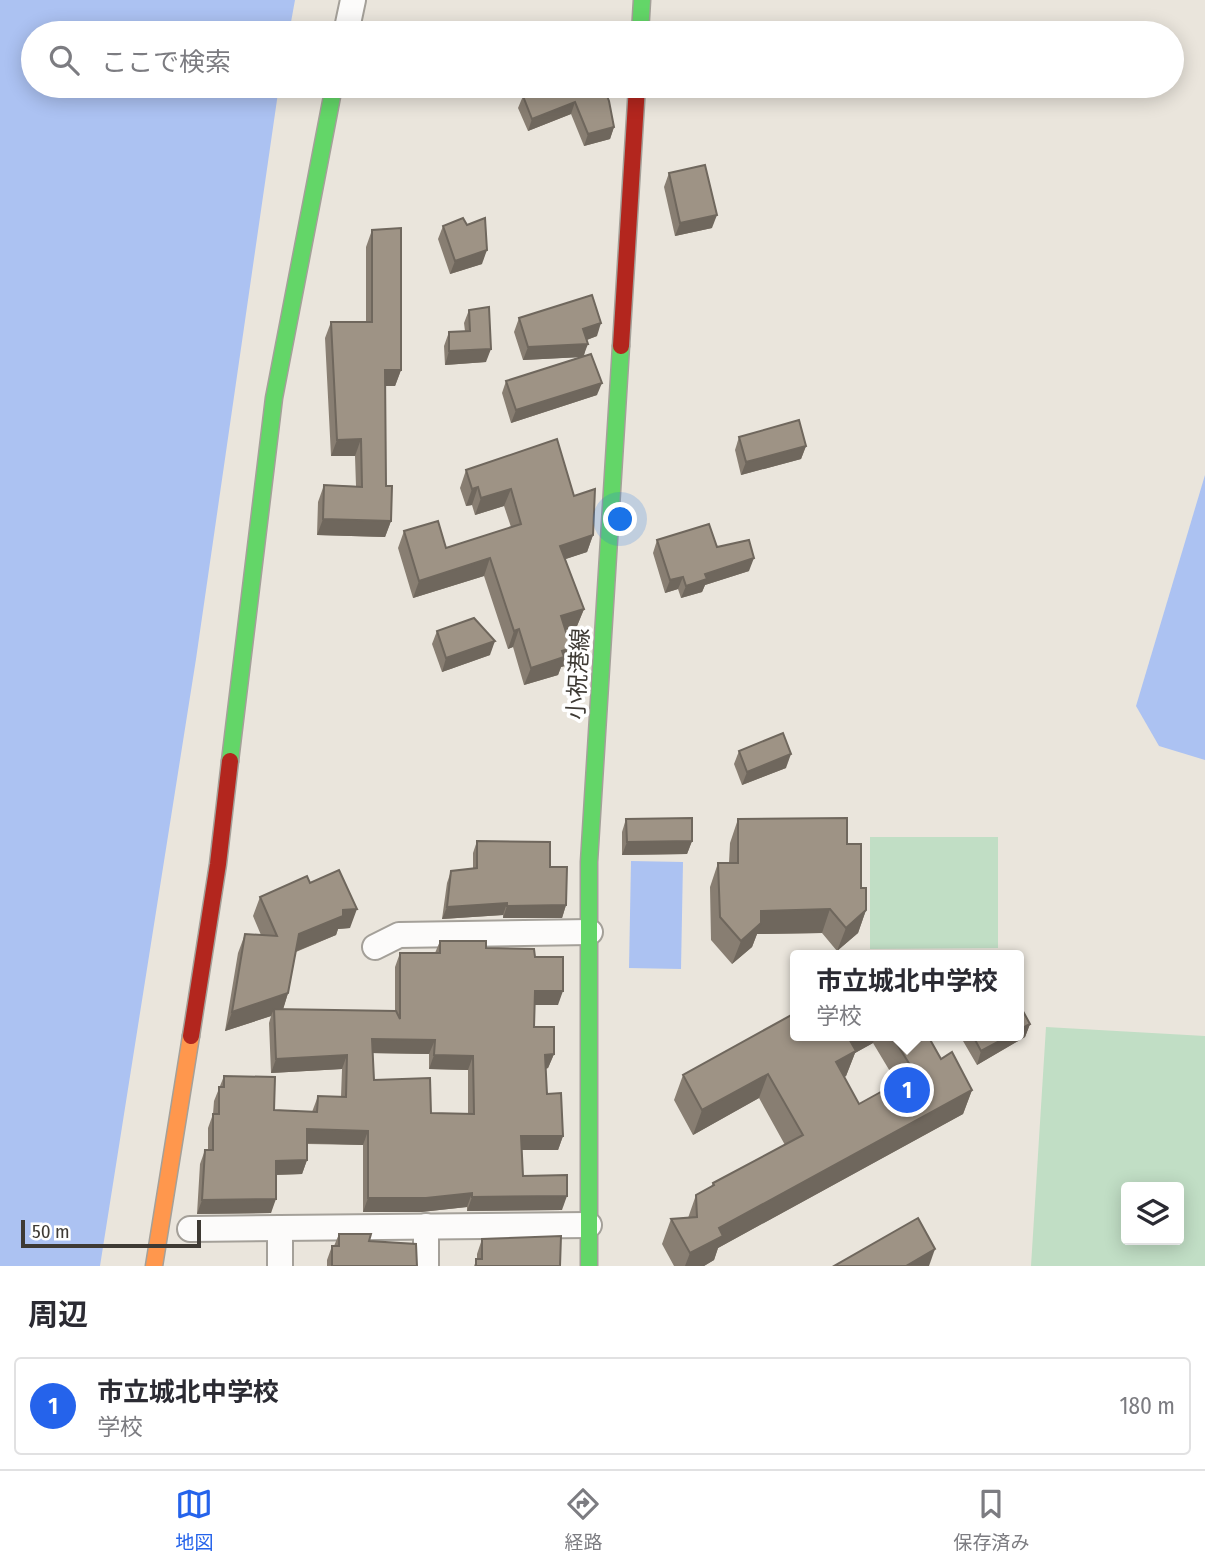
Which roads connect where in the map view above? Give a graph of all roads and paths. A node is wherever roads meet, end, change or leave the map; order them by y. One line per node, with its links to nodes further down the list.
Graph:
1 (353, 0): 3 (street)
2 (642, 0): 4 (main road)
3 (349, 21)
4 (641, 21)
5 (332, 98): 13 (main road)
6 (636, 98): 7 (main road, 小祝港線)
7 (590, 932): 8 (street); 9 (main road, 小祝港線)
8 (374, 947)
9 (589, 1225): 10 (street); 16 (main road, 小祝港線)
10 (426, 1226): 11 (street); 15 (street)
11 (280, 1228): 12 (street); 14 (street)
12 (190, 1230)
13 (154, 1266)
14 (280, 1266)
15 (426, 1266)
16 (589, 1266)

